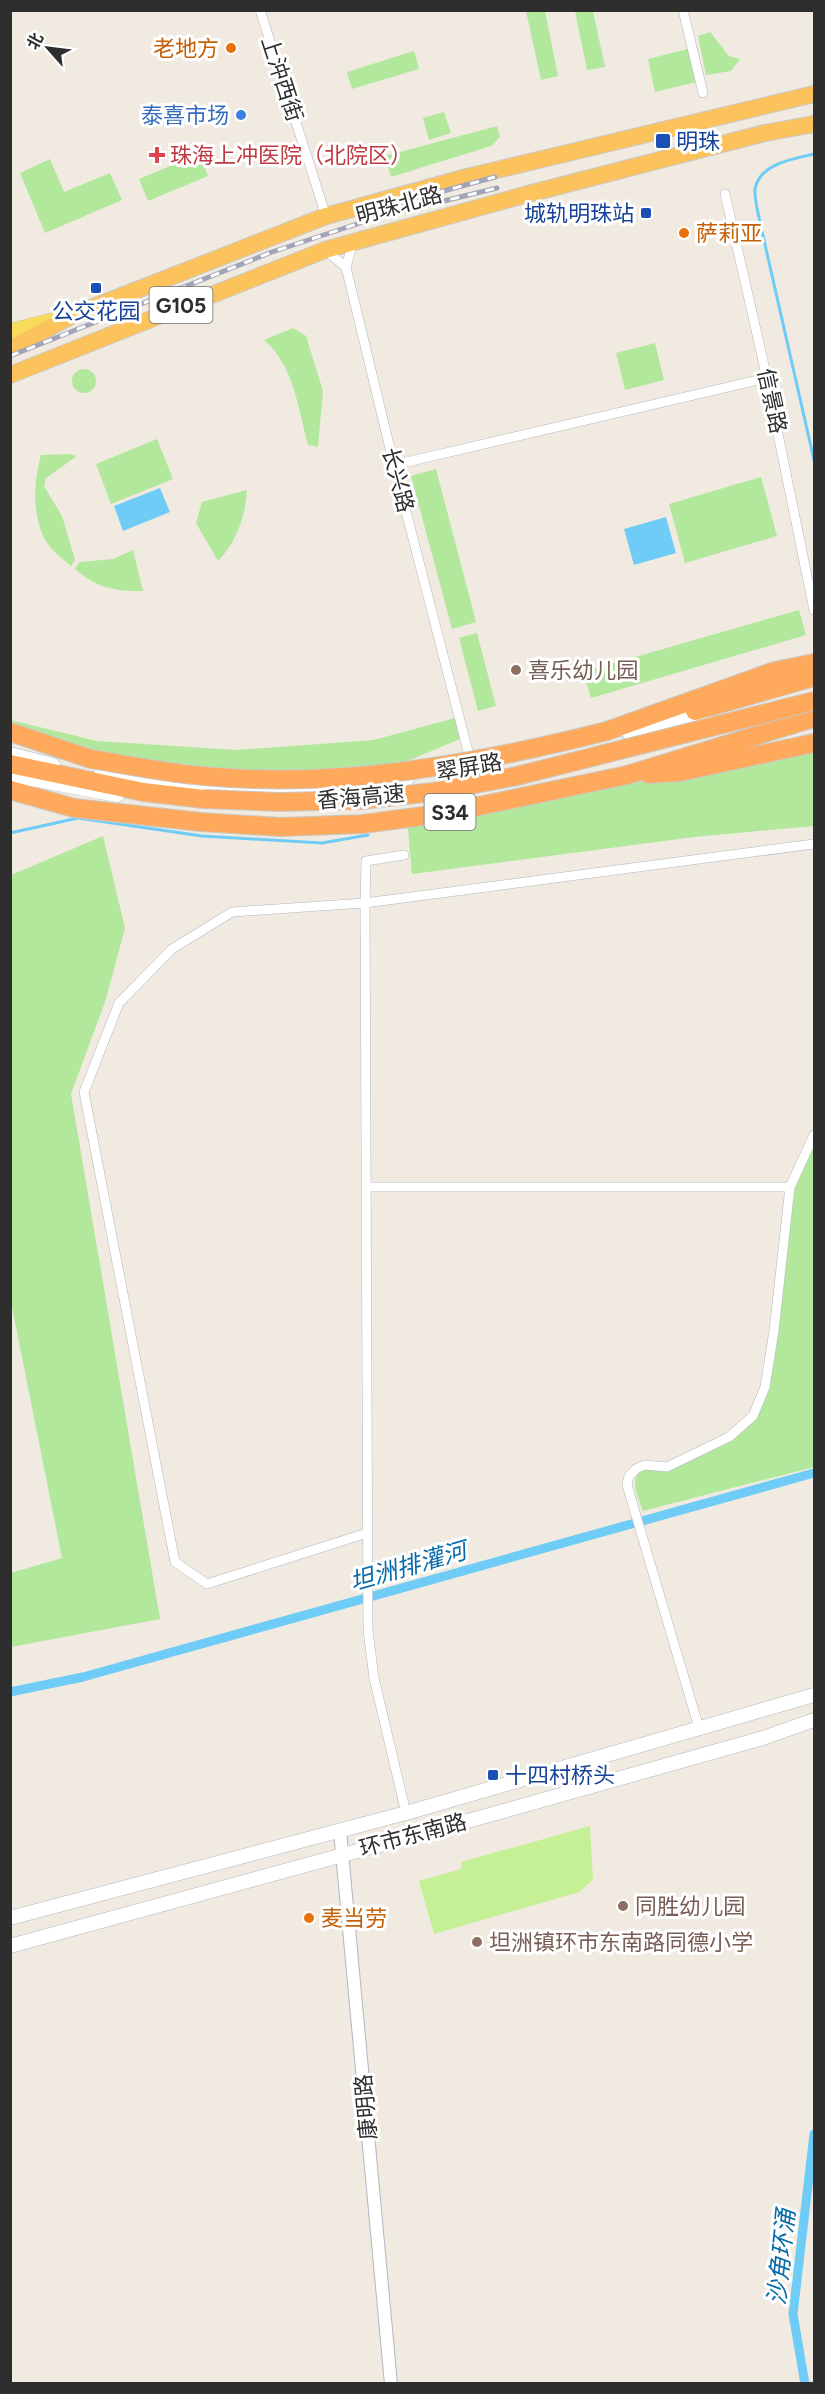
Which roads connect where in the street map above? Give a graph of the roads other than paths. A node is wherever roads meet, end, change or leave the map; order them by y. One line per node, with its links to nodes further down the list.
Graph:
1 (260, 10): 7 (street, 上沖西街)
2 (683, 10): 3 (street)
3 (703, 93)
4 (814, 94): 7 (highway, 明珠北路 / G105)
5 (814, 124): 8 (highway, 明珠北路 / G105)
6 (725, 194): 15 (street, 信景路)
7 (326, 216): 11 (highway, 明珠北路 / G105)
8 (353, 242): 9 (highway, 明珠北路 / G105); 10 (street, 长兴路)
9 (325, 250): 10 (street); 14 (highway, 明珠北路 / G105)
10 (346, 267): 16 (street, 长兴路)
11 (73, 315): 12 (main road, 明珠北路 / G105); 13 (highway, 明珠北路 / G105)
12 (10, 332)
13 (10, 349)
14 (10, 375)
15 (767, 378): 16 (street); 17 (street, 信景路)
16 (394, 465): 30 (street, 长兴路)
17 (814, 610)
18 (814, 663): 23 (highway)
19 (814, 677): 23 (highway)
20 (814, 683): 30 (main road, 翠屏路)
21 (814, 700): 29 (highway, 香海高速 / S34, bridge); 31 (main road, 翠屏路)
22 (814, 718): 32 (highway, 香海高速 / S34)
23 (607, 731): 28 (highway, bridge)
24 (10, 732): 28 (highway)
25 (814, 743): 32 (highway)
26 (10, 745): 28 (highway)
27 (10, 754): 30 (main road, 翠屏路)
28 (91, 759)
29 (10, 764)
30 (472, 766)
31 (10, 775)
32 (627, 775): 35 (highway, 香海高速 / S34)
33 (10, 790): 35 (highway, 香海高速 / S34)
34 (10, 801): 35 (highway)
35 (74, 808)
36 (814, 844): 38 (street)
37 (404, 855): 38 (street)
38 (365, 903): 40 (street); 42 (street)
39 (814, 1135): 41 (street)
40 (366, 1187): 41 (street); 42 (street)
41 (790, 1187): 45 (street)
42 (367, 1533): 46 (street)
43 (814, 1695): 45 (main road, 环市东南路)
44 (814, 1720): 48 (main road, 环市东南路)
45 (699, 1728): 46 (main road, 环市东南路)
46 (406, 1813): 47 (main road, 环市东南路)
47 (340, 1831): 48 (street, 康明路); 49 (main road, 环市东南路)
48 (343, 1853): 50 (main road, 环市东南路); 51 (street, 康明路)
49 (10, 1918)
50 (10, 1946)
51 (391, 2384)

